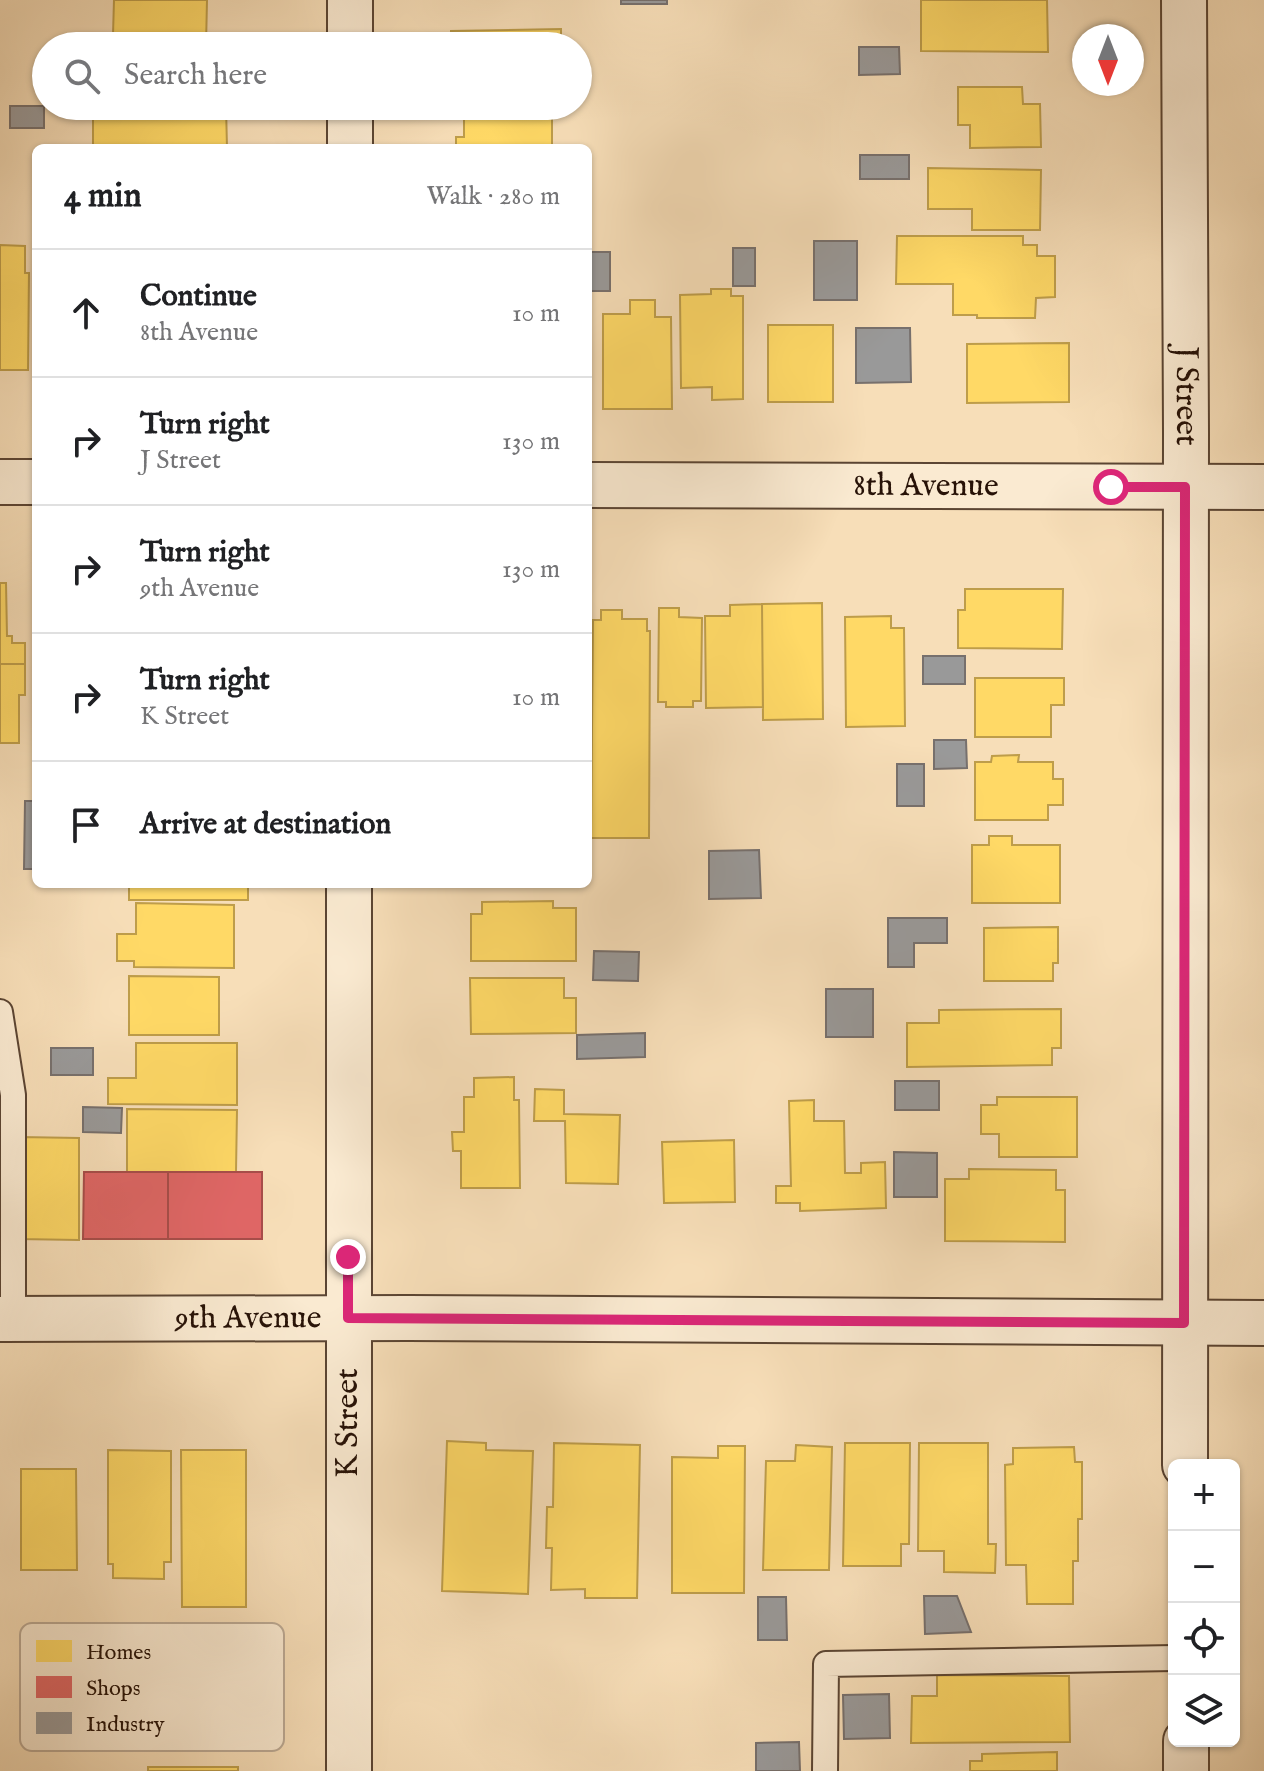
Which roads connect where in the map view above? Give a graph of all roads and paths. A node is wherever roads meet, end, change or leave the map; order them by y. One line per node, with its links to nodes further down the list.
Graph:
1 (350, 0): 3 (street)
2 (1184, 0): 9 (street, J Street)
3 (350, 32)
4 (350, 120): 5 (street)
5 (350, 144)
6 (0, 482): 7 (street)
7 (32, 482)
8 (592, 485): 9 (street, 8th Avenue)
9 (1185, 487): 10 (street, 8th Avenue); 15 (street, J Street)
10 (1264, 487)
11 (349, 888): 13 (street, K Street)
12 (0, 1012): 14 (lane)
13 (348, 1318): 14 (street, 9th Avenue); 15 (street, 9th Avenue); 20 (street, K Street)
14 (7, 1319)
15 (1184, 1323): 16 (street, 9th Avenue); 17 (street, J Street)
16 (1264, 1323)
17 (1185, 1459)
18 (1168, 1658): 21 (lane)
19 (1186, 1747): 22 (street)
20 (349, 1771)
21 (825, 1771)
22 (1186, 1771)

